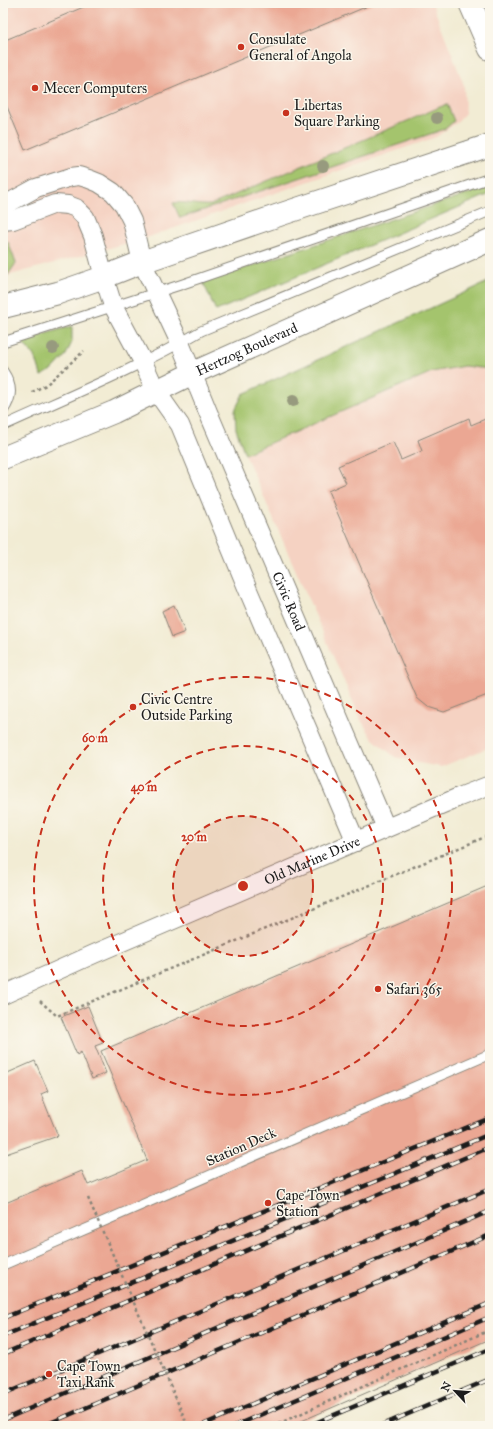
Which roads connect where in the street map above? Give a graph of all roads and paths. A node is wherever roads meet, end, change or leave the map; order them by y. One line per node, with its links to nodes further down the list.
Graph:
1 (470, 3): 2 (street)
2 (490, 49)
3 (490, 145): 9 (street)
4 (490, 178): 11 (lane)
5 (3, 206): 9 (street, Civic Road)
6 (490, 211): 15 (lane)
7 (3, 221): 10 (street)
8 (490, 240): 19 (street, Hertzog Boulevard)
9 (142, 262): 10 (street); 11 (street, Civic Road)
10 (104, 278): 12 (street); 13 (street)
11 (155, 292): 12 (lane); 15 (street, Civic Road)
12 (113, 306): 14 (lane); 17 (street)
13 (3, 307)
14 (3, 342)
15 (180, 343): 17 (lane); 19 (street, Civic Road)
16 (84, 351): 21 (path)
17 (143, 362): 20 (street); 23 (lane)
18 (3, 371): 22 (lane)
19 (193, 373): 20 (street, Hertzog Boulevard); 26 (street, Civic Road)
20 (156, 391): 24 (street, Hertzog Boulevard); 28 (street)
21 (32, 392)
22 (3, 412)
23 (3, 426)
24 (3, 458)
25 (490, 785): 26 (street, Old Marine Drive)
26 (386, 828): 28 (street, Old Marine Drive)
27 (490, 835): 29 (path)
28 (356, 842): 29 (street, Old Marine Drive)
29 (23, 986): 30 (street, Old Marine Drive)
30 (3, 995)
31 (490, 1054): 33 (lane, Station Deck)
32 (88, 1198): 33 (path, bridge)
33 (99, 1224): 34 (lane, Station Deck); 36 (path, bridge)
34 (3, 1265)
35 (490, 1330): 37 (path)
36 (188, 1426)
37 (273, 1426)

